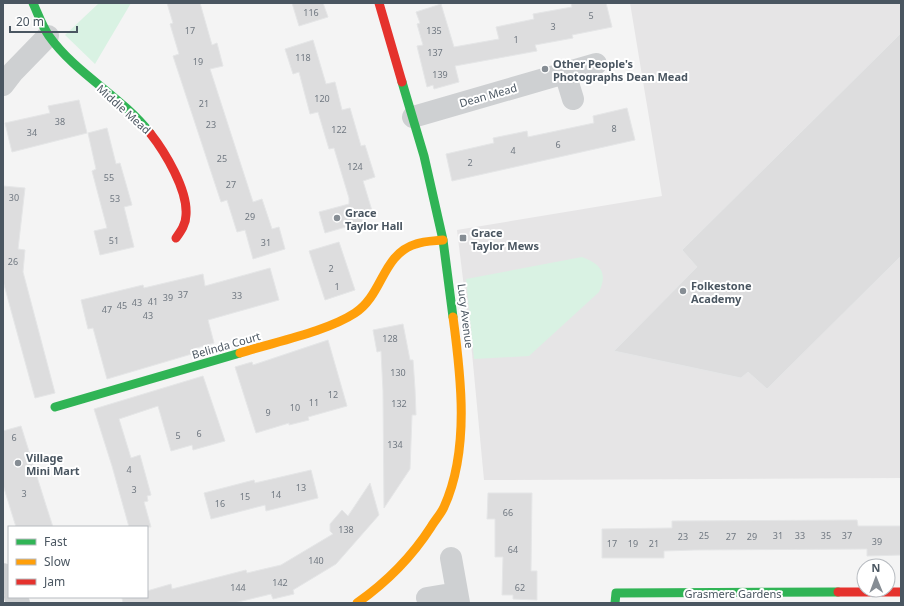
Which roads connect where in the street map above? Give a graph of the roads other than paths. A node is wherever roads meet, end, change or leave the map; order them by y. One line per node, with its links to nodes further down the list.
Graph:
1 (33, 3): 3 (street, Middle Mead)
2 (379, 3): 8 (street, Lucy Avenue)
3 (48, 36): 6 (street); 9 (street, Middle Mead)
4 (596, 64): 5 (street, Dean Mead)
5 (565, 73): 7 (street); 8 (street, Dean Mead)
6 (3, 85)
7 (573, 99)
8 (412, 117): 10 (street, Lucy Avenue)
9 (176, 238)
10 (442, 240): 11 (street, Belinda Court); 18 (street, Lucy Avenue)
11 (55, 407)
12 (451, 558): 16 (street)
13 (3, 574): 14 (street)
14 (8, 583)
15 (427, 598): 16 (street)
16 (458, 598)
17 (856, 598): 19 (street, Grasmere Gardens)
18 (357, 603)
19 (615, 603)

